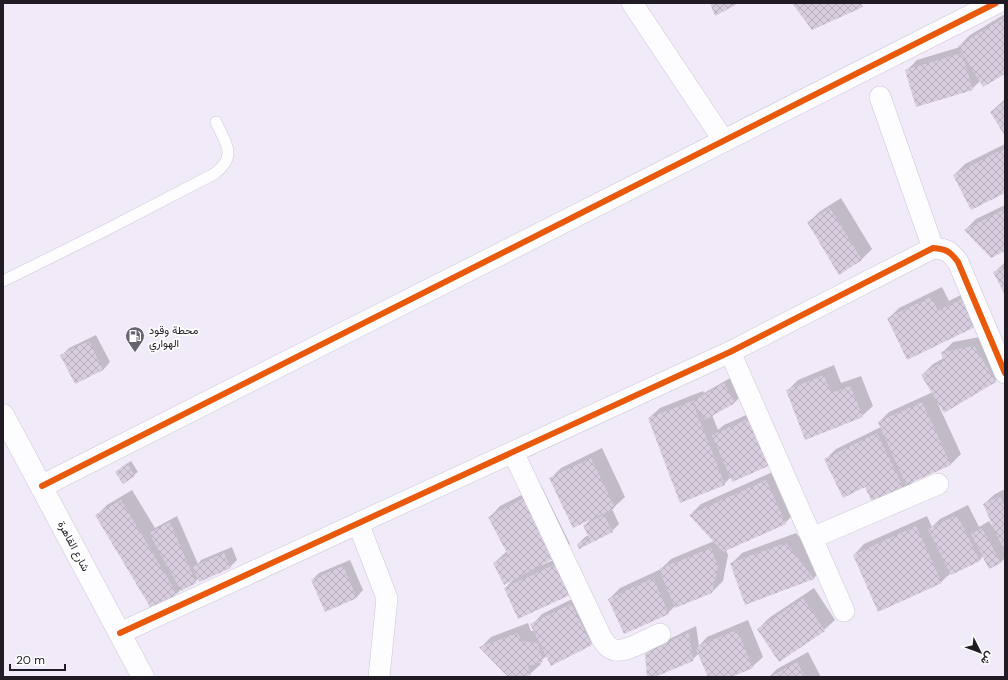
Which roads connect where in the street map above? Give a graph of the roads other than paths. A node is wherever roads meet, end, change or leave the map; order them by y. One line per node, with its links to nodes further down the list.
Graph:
1 (632, 3): 5 (street)
2 (996, 3): 5 (street)
3 (880, 97): 6 (street)
4 (216, 122): 7 (lane)
5 (724, 141): 13 (street)
6 (933, 248): 8 (street); 9 (street)
7 (3, 281)
8 (730, 352): 11 (street); 15 (street)
9 (1005, 373)
10 (3, 416): 13 (street, شارع القاهرة)
11 (513, 452): 14 (street); 18 (street)
12 (938, 484): 15 (street)
13 (42, 486): 17 (street, شارع القاهرة)
14 (358, 523): 17 (street); 20 (street)
15 (812, 538): 16 (street)
16 (844, 611)
17 (120, 633): 19 (street, شارع القاهرة)
18 (660, 634)
19 (143, 677)
20 (379, 677)

